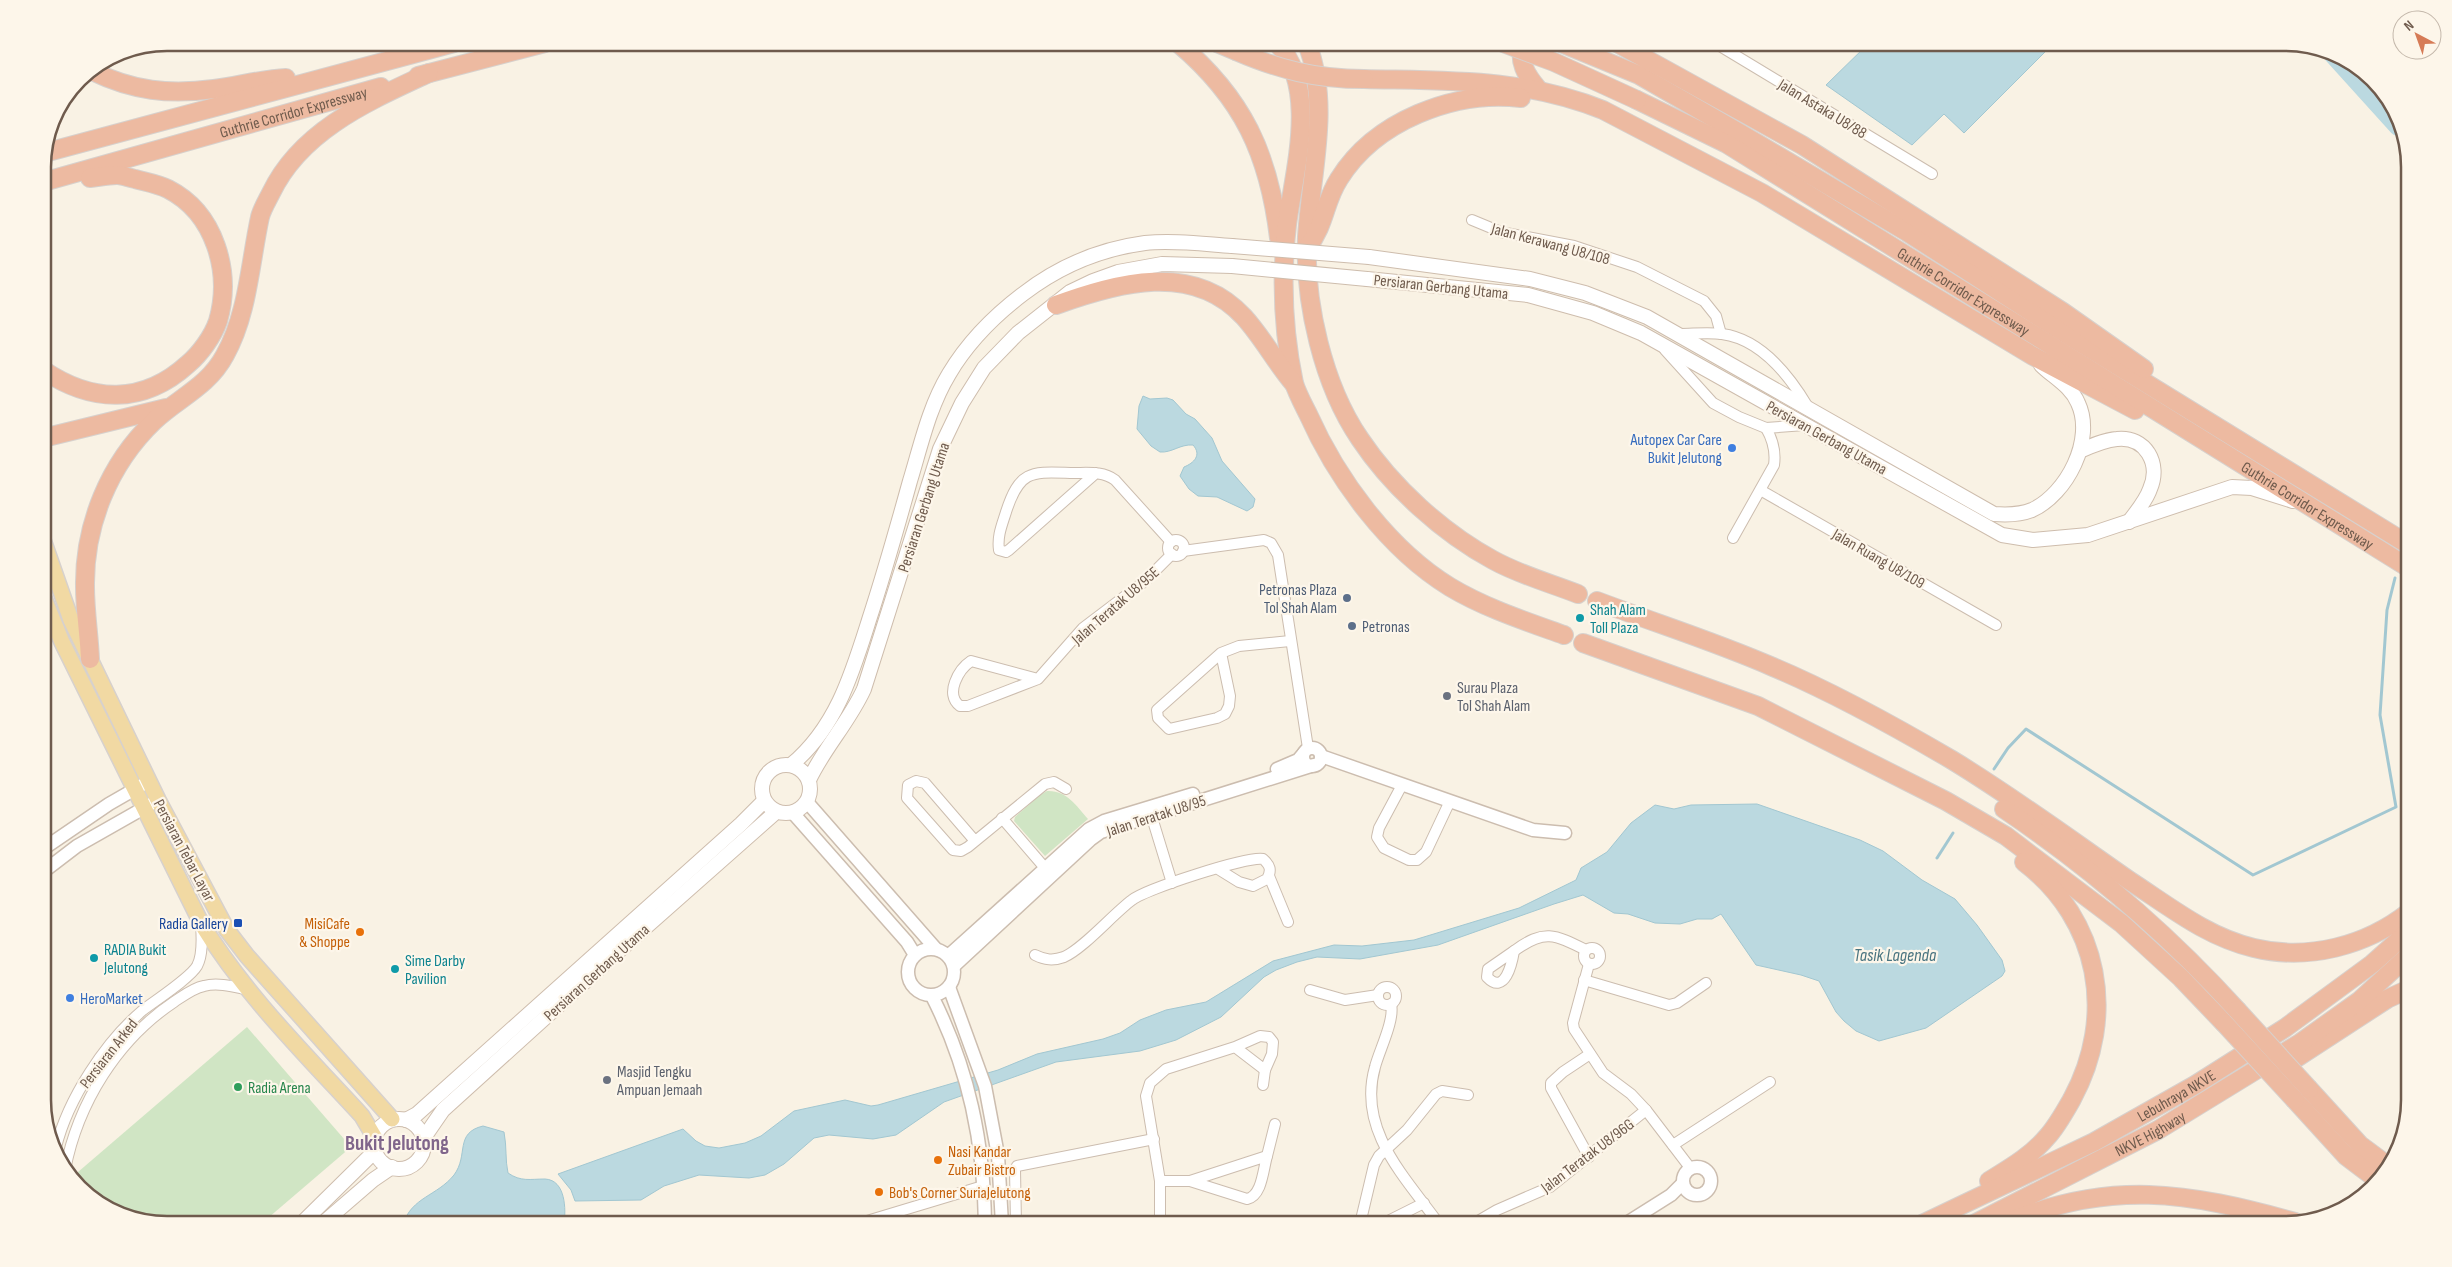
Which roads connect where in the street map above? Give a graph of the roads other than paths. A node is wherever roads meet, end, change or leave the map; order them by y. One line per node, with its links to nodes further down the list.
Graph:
1 (421, 51): 14 (highway, Guthrie Corridor Expressway)
2 (512, 51): 12 (highway, Guthrie Corridor Expressway)
3 (1187, 51): 23 (highway)
4 (1236, 51): 15 (highway, bridge)
5 (1283, 51): 23 (highway)
6 (1310, 51): 22 (highway)
7 (1522, 51): 15 (highway)
8 (1526, 51): 34 (highway, Guthrie Corridor Expressway, bridge)
9 (1583, 51): 33 (highway, Guthrie Corridor Expressway)
10 (1633, 51): 33 (highway)
11 (1730, 51): 18 (street, Jalan Astaka U8/88)
12 (430, 73): 19 (highway, Guthrie Corridor Expressway); 31 (highway)
13 (98, 74): 14 (highway)
14 (324, 77): 17 (highway, Guthrie Corridor Expressway)
15 (1538, 89): 16 (highway)
16 (1632, 126): 22 (highway); 28 (highway)
17 (52, 151)
18 (1932, 174)
19 (68, 176): 20 (highway, Guthrie Corridor Expressway); 29 (highway)
20 (51, 180)
21 (1472, 220): 26 (street, Jalan Kerawang U8/108)
22 (1307, 248): 50 (highway)
23 (1284, 255): 30 (highway)
24 (1056, 305): 27 (main road, Persiaran Gerbang Utama, bridge); 30 (highway); 64 (main road, Persiaran Gerbang Utama)
25 (1678, 334): 26 (street); 32 (main road, Persiaran Gerbang Utama); 62 (main road, Persiaran Gerbang Utama, bridge)
26 (1722, 334): 32 (street)
27 (1660, 344): 35 (main road, Persiaran Gerbang Utama); 36 (street)
28 (2033, 356): 34 (highway); 38 (main road, Persiaran Gerbang Utama)
29 (51, 376)
30 (1295, 385): 54 (highway)
31 (178, 404): 37 (highway); 58 (highway)
32 (1808, 408): 38 (main road, Persiaran Gerbang Utama)
33 (2186, 408): 44 (highway, Guthrie Corridor Expressway)
34 (2169, 418): 41 (highway, Guthrie Corridor Expressway)
35 (1805, 425): 36 (street); 42 (main road, Persiaran Gerbang Utama)
36 (1766, 428): 40 (street)
37 (51, 436)
38 (2080, 451): 42 (main road)
39 (1096, 473): 39 (street); 45 (street)
40 (1762, 491): 43 (street); 53 (street, Jalan Ruang U8/109)
41 (2312, 508): 42 (main road, Persiaran Gerbang Utama); 49 (highway, Guthrie Corridor Expressway)
42 (2129, 522)
43 (1733, 538)
44 (2401, 540)
45 (1171, 542): 46 (street); 47 (street)
46 (1184, 551): 47 (street); 55 (street)
47 (1172, 554): 59 (street, Jalan Teratak U8/95E)
48 (51, 563): 58 (main road, Persiaran Tebar Layar)
49 (2401, 563)
50 (1578, 594)
51 (1597, 601): 63 (highway)
52 (51, 615): 67 (main road, Persiaran Tebar Layar)
53 (1996, 625)
54 (1564, 635)
55 (1290, 641): 57 (street); 60 (street)
56 (1583, 643): 78 (highway)
57 (1221, 653): 57 (street)
58 (90, 659): 65 (main road, Persiaran Tebar Layar)
59 (1038, 679): 59 (street, Jalan Teratak U8/95E)
60 (1306, 751): 61 (street); 75 (street, Jalan Teratak U8/95)
61 (1318, 761): 66 (street); 75 (street, Jalan Teratak U8/95)
62 (791, 765): 64 (main road); 70 (main road, Persiaran Gerbang Utama)
63 (1977, 776): 87 (highway); 125 (highway, bridge)
64 (809, 780): 72 (main road, Persiaran Gerbang Utama)
65 (149, 781): 67 (street); 69 (main road, Persiaran Tebar Layar)
66 (1402, 785): 71 (street); 71 (street)
67 (135, 788): 73 (main road, Persiaran Tebar Layar); 81 (street)
68 (1066, 789): 77 (street)
69 (158, 800): 73 (street); 113 (main road, Persiaran Tebar Layar)
70 (764, 801): 74 (main road); 113 (main road, Persiaran Gerbang Utama)
71 (1450, 801): 79 (street)
72 (807, 802): 76 (main road); 91 (street)
73 (144, 807): 82 (street); 89 (main road, Persiaran Tebar Layar)
74 (776, 812): 76 (main road); 117 (main road, Persiaran Gerbang Utama)
75 (1150, 812): 83 (street, Jalan Teratak U8/95); 86 (street); 95 (street, Jalan Teratak U8/95)
76 (793, 813): 93 (street)
77 (1002, 818): 80 (street); 83 (street)
78 (1989, 826): 128 (highway, bridge); 134 (highway)
79 (1565, 833)
80 (975, 841): 80 (street)
81 (51, 844)
82 (51, 866)
83 (1045, 868): 95 (street, Jalan Teratak U8/95)
84 (1218, 869): 85 (street); 85 (street); 86 (street)
85 (1269, 876): 88 (street)
86 (1172, 883): 94 (street)
87 (2401, 917)
88 (1288, 922)
89 (201, 924): 100 (main road, Persiaran Tebar Layar); 116 (street, Persiaran Arked)
90 (2401, 939): 134 (highway, Lebuhraya NKVE)
91 (936, 949): 93 (street); 95 (street)
92 (1514, 951): 97 (street)
93 (915, 955): 104 (street)
94 (1035, 955)
95 (951, 961): 99 (street)
96 (2401, 963): 115 (highway, NKVE Highway)
97 (1584, 980): 98 (street); 107 (street)
98 (1706, 982)
99 (949, 987): 104 (street); 139 (street)
100 (250, 990): 119 (main road, Persiaran Tebar Layar); 124 (street, Persiaran Arked)
101 (1310, 990): 103 (street)
102 (2401, 993): 115 (highway)
103 (1378, 995): 105 (street); 105 (street)
104 (932, 996): 131 (street)
105 (1391, 1004): 121 (street)
106 (1235, 1047): 108 (street); 108 (street); 118 (street)
107 (1590, 1054): 112 (street); 123 (street)
108 (1264, 1070): 110 (street)
109 (1770, 1082): 120 (street)
110 (1263, 1085)
111 (1468, 1095): 121 (street)
112 (1646, 1110): 120 (street); 123 (street, Jalan Teratak U8/96G)
113 (399, 1119): 117 (main road); 119 (main road, Persiaran Gerbang Utama)
114 (1276, 1124): 122 (street)
115 (2158, 1130): 149 (highway, NKVE Highway)
116 (58, 1139)
117 (424, 1139): 126 (main road, Persiaran Gerbang Utama)
118 (1154, 1139): 129 (street); 140 (street)
119 (375, 1144): 126 (main road); 135 (main road, Persiaran Gerbang Utama)
120 (1673, 1145): 127 (street)
121 (1386, 1150): 133 (street); 142 (street)
122 (1267, 1156): 130 (street); 130 (street)
123 (1589, 1157): 145 (street, Jalan Teratak U8/96G)
124 (68, 1159)
125 (2382, 1162)
126 (392, 1168): 136 (main road, Persiaran Gerbang Utama)
127 (1691, 1169): 132 (street); 132 (street)
128 (2372, 1176)
129 (1160, 1181): 130 (street); 141 (street)
130 (1190, 1181)
131 (983, 1186): 137 (street); 138 (street)
132 (1687, 1188): 146 (street); 147 (street)
133 (1424, 1203): 143 (street); 144 (street)
134 (1948, 1211): 148 (highway, Lebuhraya NKVE)
135 (308, 1216)
136 (331, 1216)
137 (883, 1216)
138 (985, 1216)
139 (1002, 1216)
140 (1016, 1216)
141 (1160, 1216)
142 (1362, 1216)
143 (1398, 1216)
144 (1433, 1216)
145 (1487, 1216)
146 (1637, 1216)
147 (1649, 1216)
148 (1938, 1216)
149 (1990, 1216)
150 (2025, 1216): 151 (highway)
151 (2272, 1216)

